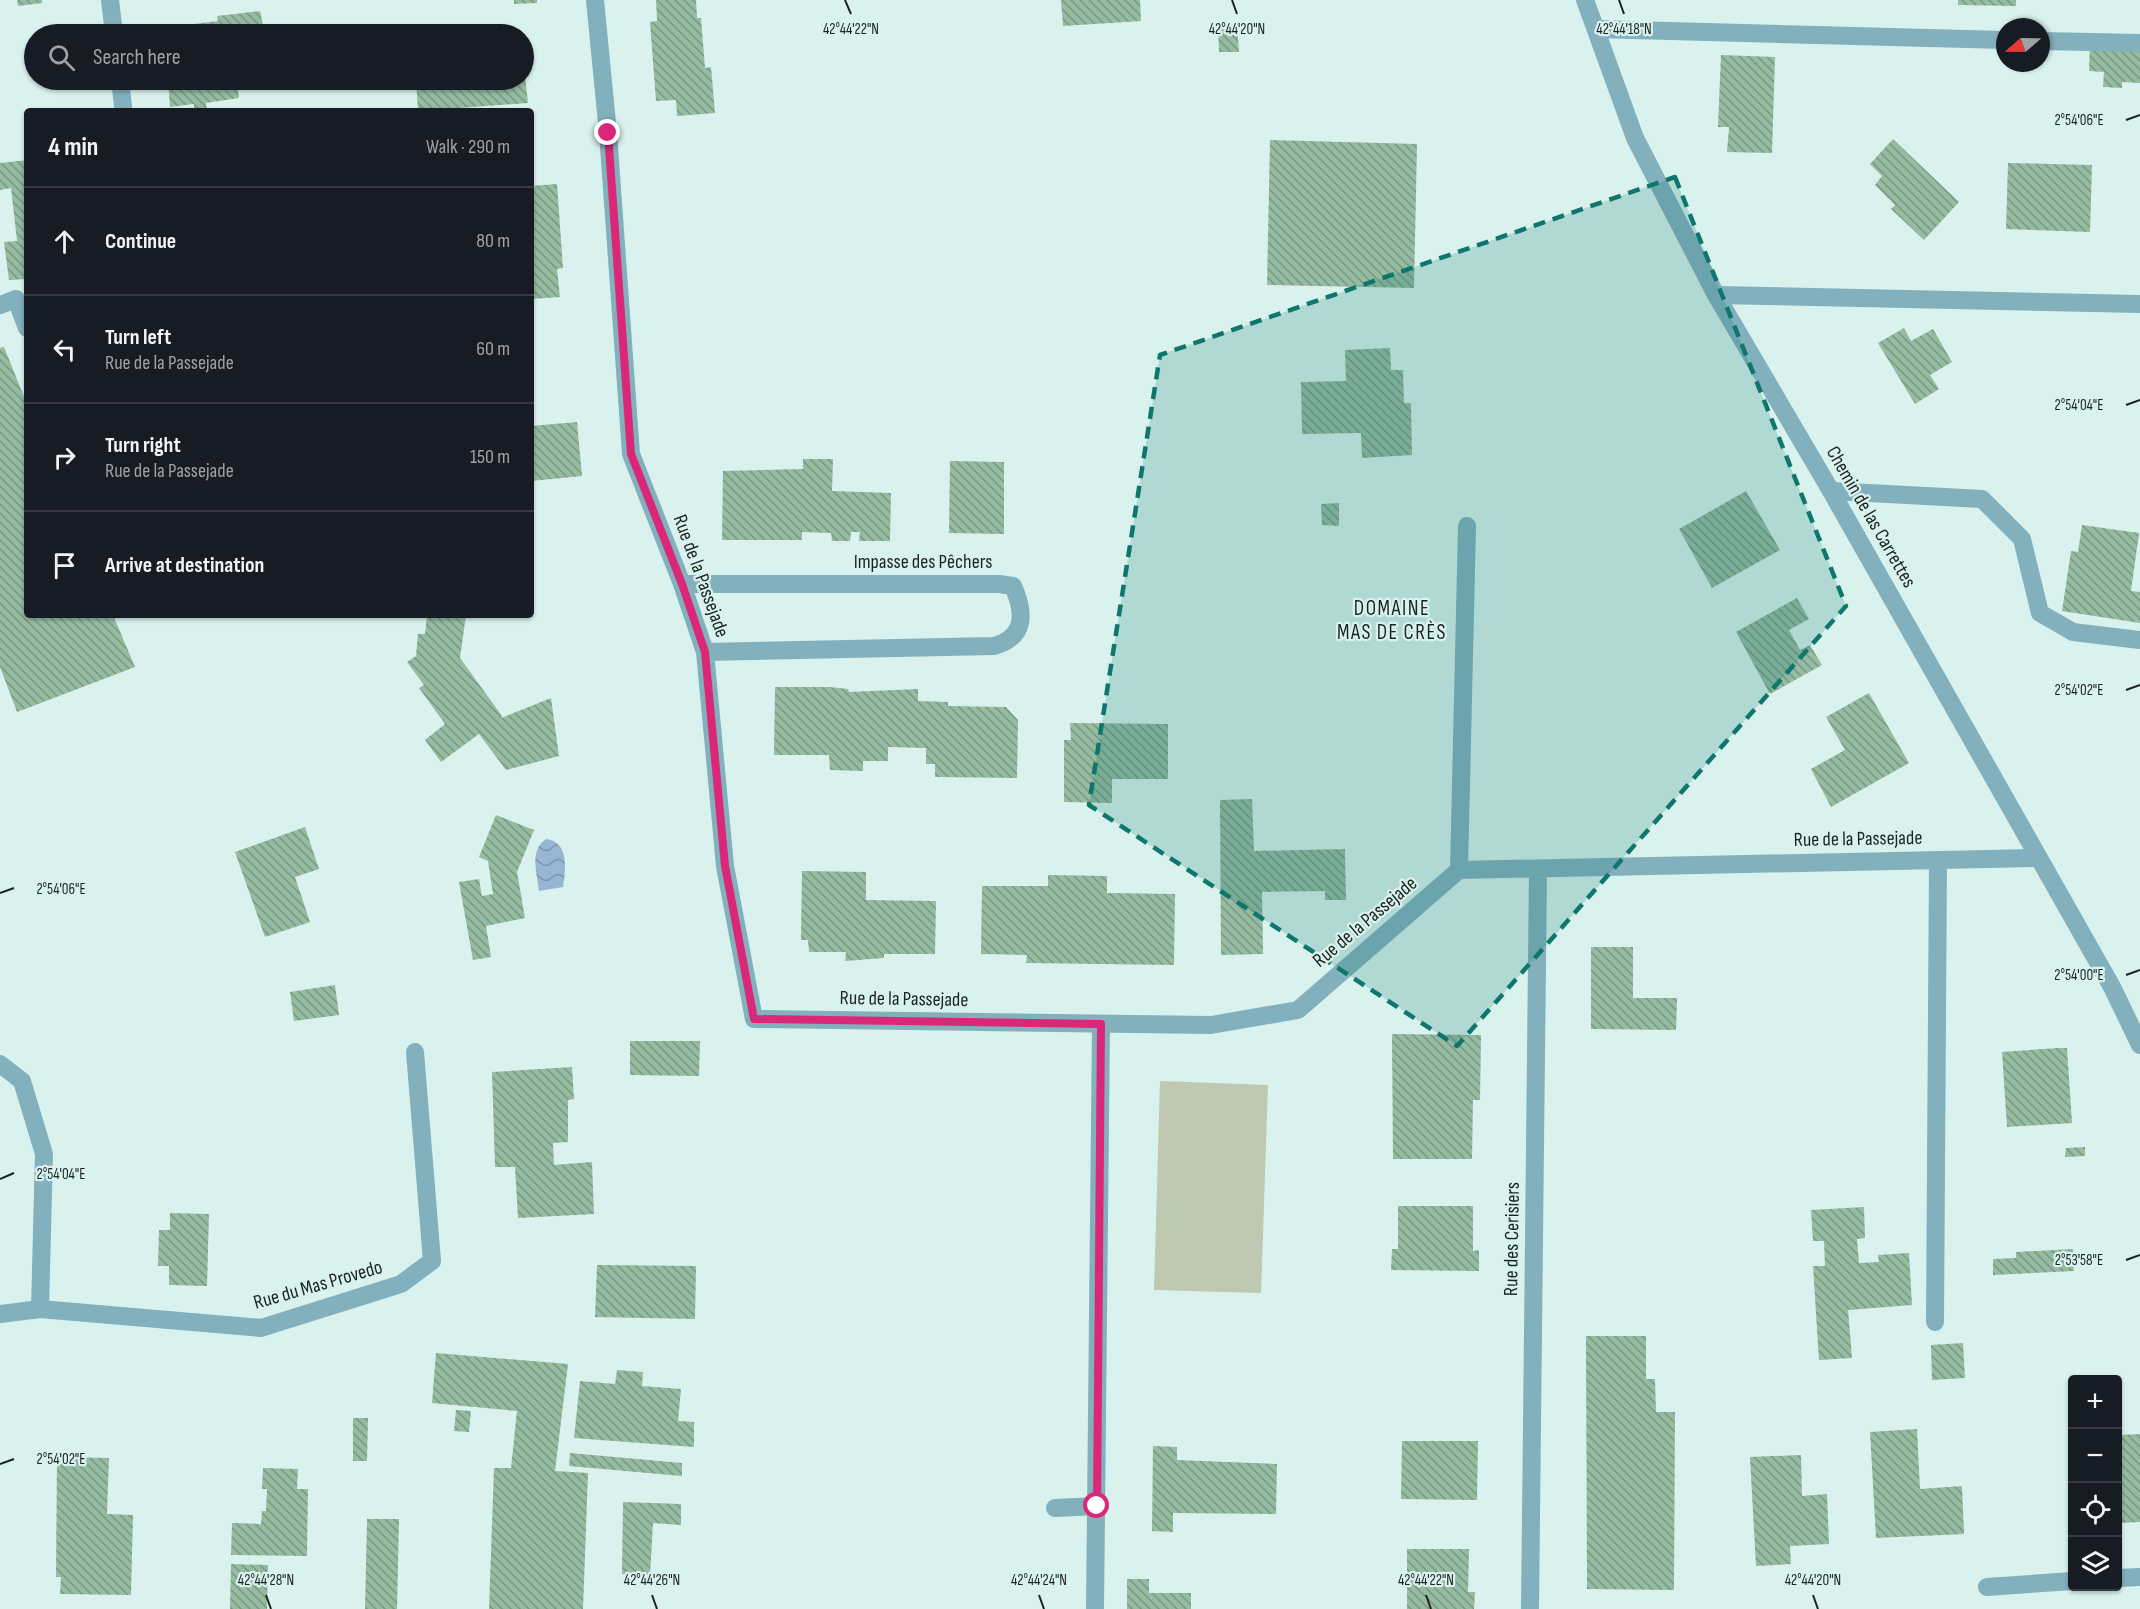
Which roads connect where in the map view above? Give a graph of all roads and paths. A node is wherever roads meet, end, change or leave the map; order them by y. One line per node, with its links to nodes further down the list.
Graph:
1 (110, 0): 4 (street)
2 (595, 0): 17 (street, Rue de la Passejade)
3 (1586, 0): 5 (street, Chemin de las Carrettes)
4 (113, 24)
5 (1596, 29): 6 (street); 11 (street, Chemin de las Carrettes)
6 (1996, 40)
7 (2050, 41): 8 (street)
8 (2140, 43)
9 (121, 90): 10 (street)
10 (123, 106)
11 (1716, 295): 13 (street); 15 (street, Chemin de las Carrettes)
12 (8, 302): 14 (street)
13 (2140, 304)
14 (24, 324)
15 (1831, 490): 18 (street); 20 (street, Chemin de las Carrettes)
16 (1467, 526): 23 (street)
17 (682, 584): 19 (street, Rue de la Passejade); 19 (street, Impasse des Pêchers)
18 (2140, 640)
19 (705, 652): 24 (street, Rue de la Passejade)
20 (2038, 858): 21 (street, Rue de la Passejade); 25 (street, Chemin de las Carrettes)
21 (1938, 860): 22 (street, Rue de la Passejade); 30 (street)
22 (1538, 869): 23 (street, Rue de la Passejade); 38 (street, Rue des Cerisiers)
23 (1459, 870): 24 (street, Rue de la Passejade)
24 (1101, 1024): 31 (street)
25 (2140, 1045)
26 (415, 1052): 28 (street, Rue du Mas Provedo)
27 (0, 1064): 28 (street)
28 (40, 1309): 29 (street, Rue du Mas Provedo)
29 (0, 1314)
30 (1935, 1322)
31 (1097, 1506): 32 (street); 37 (street)
32 (1055, 1508)
33 (2140, 1577): 34 (street)
34 (2122, 1578)
35 (2068, 1581): 36 (street)
36 (1987, 1587)
37 (1095, 1609)
38 (1530, 1609)

